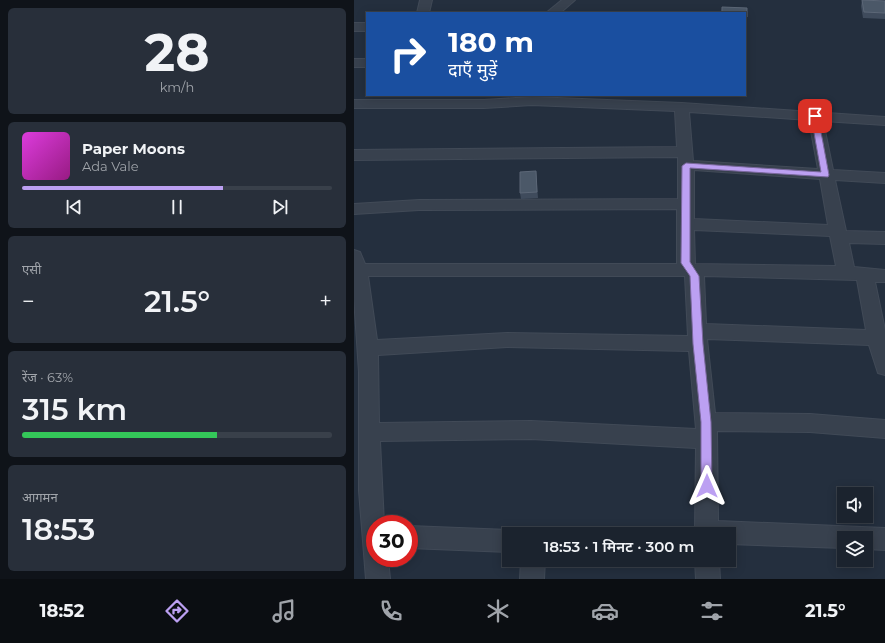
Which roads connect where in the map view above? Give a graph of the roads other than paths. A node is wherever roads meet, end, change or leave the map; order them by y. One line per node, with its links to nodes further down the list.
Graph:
1 (426, 0): 3 (street)
2 (563, 1): 4 (street)
3 (423, 12)
4 (553, 12)
5 (354, 27): 6 (street)
6 (366, 27)
7 (366, 63): 8 (street)
8 (354, 64)
9 (402, 99): 10 (street); 11 (street)
10 (511, 99): 12 (street)
11 (354, 104)
12 (682, 107): 13 (street); 16 (street)
13 (815, 116): 14 (street); 17 (street)
14 (885, 121)
15 (354, 155): 16 (street)
16 (685, 159): 17 (street); 19 (street)
17 (825, 175): 18 (street); 22 (street)
18 (885, 178)
19 (686, 204): 20 (street); 21 (street)
20 (354, 209)
21 (686, 224): 22 (street); 25 (street)
22 (838, 234): 23 (street); 26 (street)
23 (885, 238)
24 (356, 263): 25 (street); 31 (street)
25 (690, 270): 26 (street); 29 (street)
26 (846, 273): 27 (street)
27 (865, 274): 28 (street); 30 (street)
28 (885, 276)
29 (698, 338): 30 (street); 31 (street); 34 (street)
30 (877, 338): 32 (street)
31 (368, 348): 35 (street)
32 (885, 367)
33 (885, 429): 34 (street)
34 (707, 431): 35 (street); 37 (street)
35 (369, 432): 36 (street)
36 (373, 515)
37 (707, 527)
38 (736, 534): 40 (street)
39 (418, 537): 41 (street)
40 (885, 539)
41 (502, 541)
42 (377, 567): 45 (street)
43 (533, 567): 46 (street)
44 (707, 567): 47 (street)
45 (378, 579)
46 (532, 579)
47 (708, 579)

